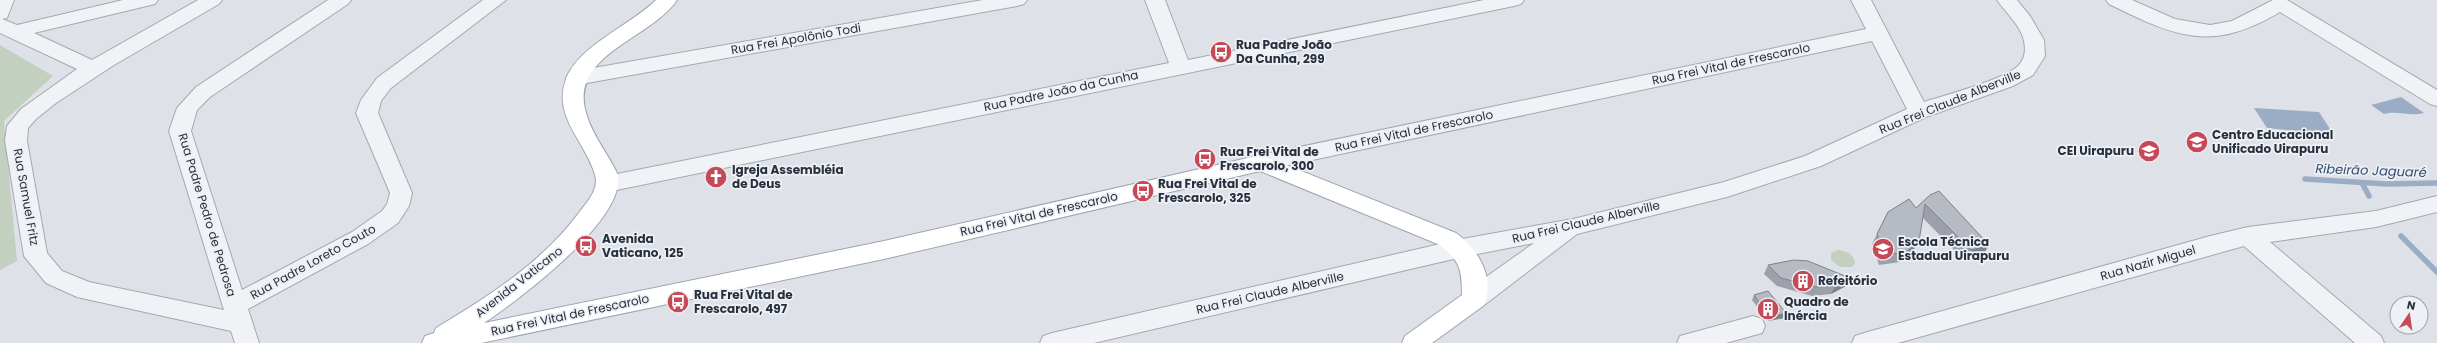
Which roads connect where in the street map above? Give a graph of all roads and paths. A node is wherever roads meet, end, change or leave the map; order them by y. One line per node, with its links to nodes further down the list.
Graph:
1 (4, 0): 13 (street)
2 (148, 0): 14 (street)
3 (212, 0): 17 (street, Rua Samuel Fritz)
4 (341, 0): 28 (street, Rua Padre Pedro de Pedrosa)
5 (496, 0): 28 (street, Rua Padre Loreto Couto)
6 (667, 0): 18 (main road)
7 (1017, 0): 18 (street, Rua Frei Apolônio Todi)
8 (1155, 0): 16 (street)
9 (1514, 0): 16 (street, Rua Padre João da Cunha)
10 (1861, 0): 15 (street)
11 (2007, 0): 20 (street, Rua Frei Claude Alberville)
12 (2116, 0): 19 (street)
13 (0, 14)
14 (7, 29): 17 (street)
15 (1879, 33): 20 (street); 21 (street, Rua Frei Vital de Frescarolo)
16 (1180, 66): 22 (street, Rua Padre João da Cunha)
17 (93, 69): 28 (street, Rua Samuel Fritz)
18 (576, 78): 22 (main road)
19 (2437, 99)
20 (1919, 112): 24 (street, Rua Frei Claude Alberville)
21 (1261, 163): 26 (main road); 30 (main road, Rua Frei Vital de Frescarolo)
22 (607, 184): 30 (main road, Avenida Vaticano)
23 (2437, 204): 25 (street, Rua Nazir Miguel)
24 (1572, 227): 26 (street, Rua Frei Claude Alberville); 27 (street)
25 (2248, 236): 34 (street, Rua Nazir Miguel); 35 (street)
26 (1462, 248): 27 (main road); 31 (street, Rua Frei Claude Alberville)
27 (1474, 299): 32 (main road)
28 (241, 324)
29 (1753, 326): 33 (street)
30 (433, 343)
31 (1052, 343)
32 (1414, 343)
33 (1689, 343)
34 (1864, 343)
35 (2372, 343)

